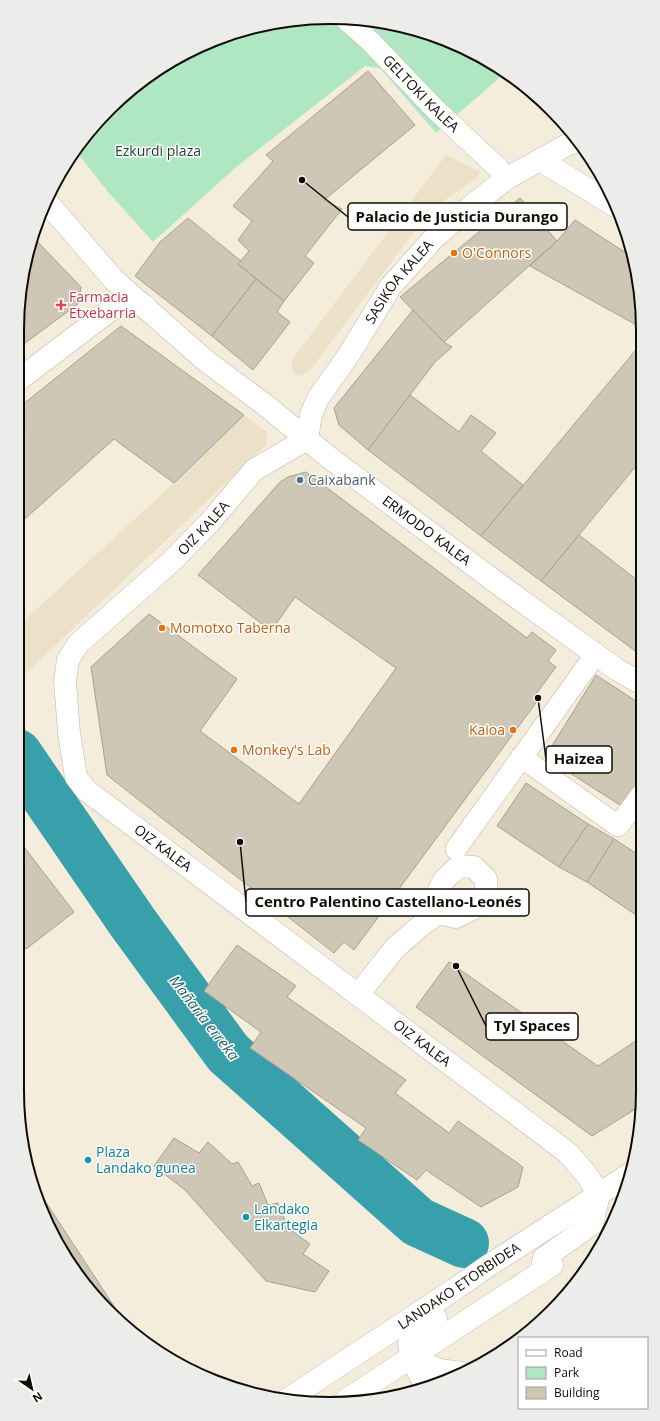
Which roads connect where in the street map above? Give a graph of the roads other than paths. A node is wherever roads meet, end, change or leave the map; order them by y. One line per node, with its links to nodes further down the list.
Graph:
1 (352, 25): 4 (street, GELTOKI KALEA)
2 (572, 143): 3 (street, SASIKOA KALEA)
3 (540, 160): 5 (street); 9 (street, SASIKOA KALEA)
4 (499, 169)
5 (607, 201)
6 (50, 206): 7 (street, ERMODO KALEA)
7 (144, 306): 8 (street); 9 (street, ERMODO KALEA)
8 (24, 376)
9 (307, 439): 11 (street, ERMODO KALEA); 16 (street, OIZ KALEA)
10 (590, 662): 12 (street)
11 (636, 681)
12 (521, 757): 13 (street); 14 (street)
13 (636, 802)
14 (456, 849)
15 (438, 913): 16 (street)
16 (358, 995): 18 (street, OIZ KALEA)
17 (623, 1178): 18 (street, LANDAKO ETORBIDEA)
18 (599, 1194): 20 (street); 21 (street, LANDAKO ETORBIDEA)
19 (600, 1234): 20 (street)
20 (541, 1273): 22 (street)
21 (455, 1289): 22 (street); 25 (street, LANDAKO ETORBIDEA)
22 (411, 1358): 23 (street); 24 (street); 26 (street)
23 (452, 1372)
24 (423, 1382)
25 (295, 1394)
26 (353, 1396)

